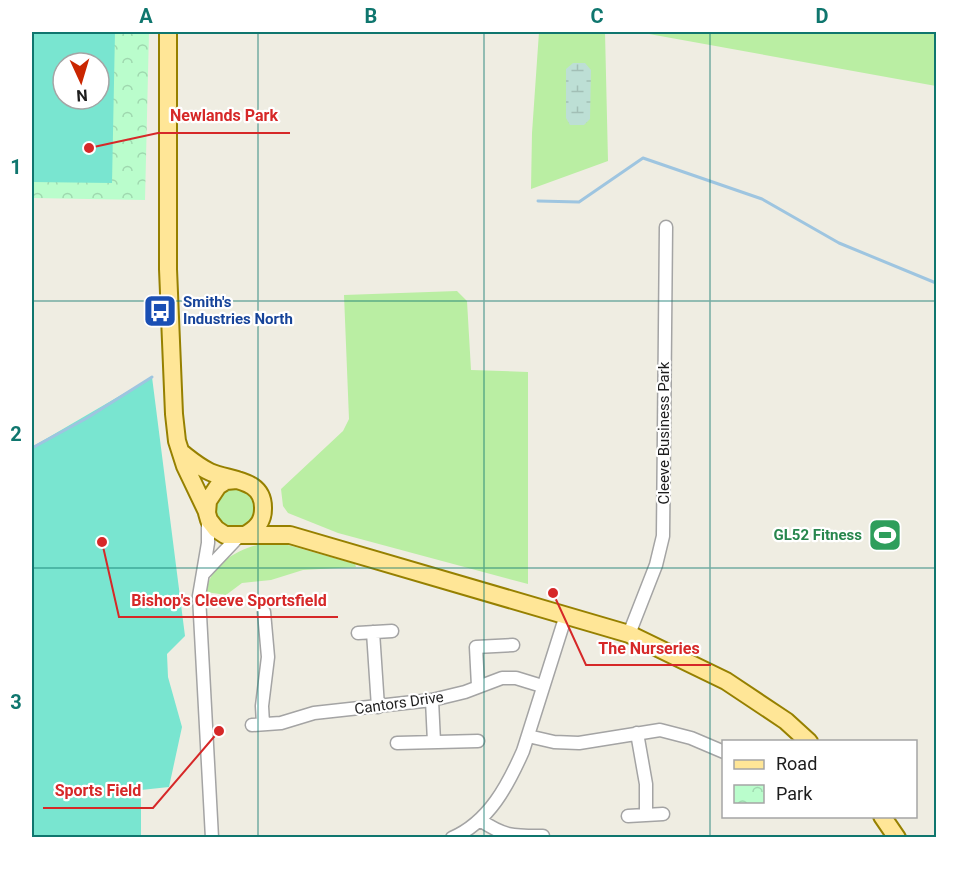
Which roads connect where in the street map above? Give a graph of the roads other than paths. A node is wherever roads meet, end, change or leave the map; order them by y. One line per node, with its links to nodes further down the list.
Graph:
1 (168, 32): 3 (main road)
2 (666, 227): 15 (street, Cleeve Business Park)
3 (182, 453): 4 (main road); 6 (main road)
4 (237, 480): 5 (main road); 6 (main road)
5 (263, 505): 7 (main road); 8 (main road)
6 (208, 514): 8 (main road); 9 (street)
7 (290, 535): 8 (main road); 11 (main road)
8 (242, 536): 9 (street)
9 (203, 574): 34 (street)
10 (264, 612): 20 (street, Cantors Drive)
11 (566, 615): 15 (main road); 18 (street)
12 (392, 631): 13 (street)
13 (373, 632): 14 (street); 20 (street)
14 (358, 633)
15 (630, 634): 23 (main road)
16 (513, 645): 17 (street)
17 (478, 686): 18 (street, Cantors Drive); 19 (street, Cantors Drive)
18 (542, 686): 22 (street)
19 (432, 700): 20 (street, Cantors Drive); 25 (street)
20 (378, 707)
21 (638, 733): 22 (street); 27 (street); 29 (street)
22 (528, 736): 32 (street)
23 (808, 740)
24 (478, 741): 25 (street)
25 (434, 742): 26 (street)
26 (397, 743)
27 (722, 752)
28 (663, 814): 29 (street)
29 (646, 815): 30 (street)
30 (628, 816)
31 (883, 818): 36 (main road)
32 (480, 820): 33 (street); 35 (street)
33 (543, 836)
34 (212, 837)
35 (452, 837)
36 (897, 837)

